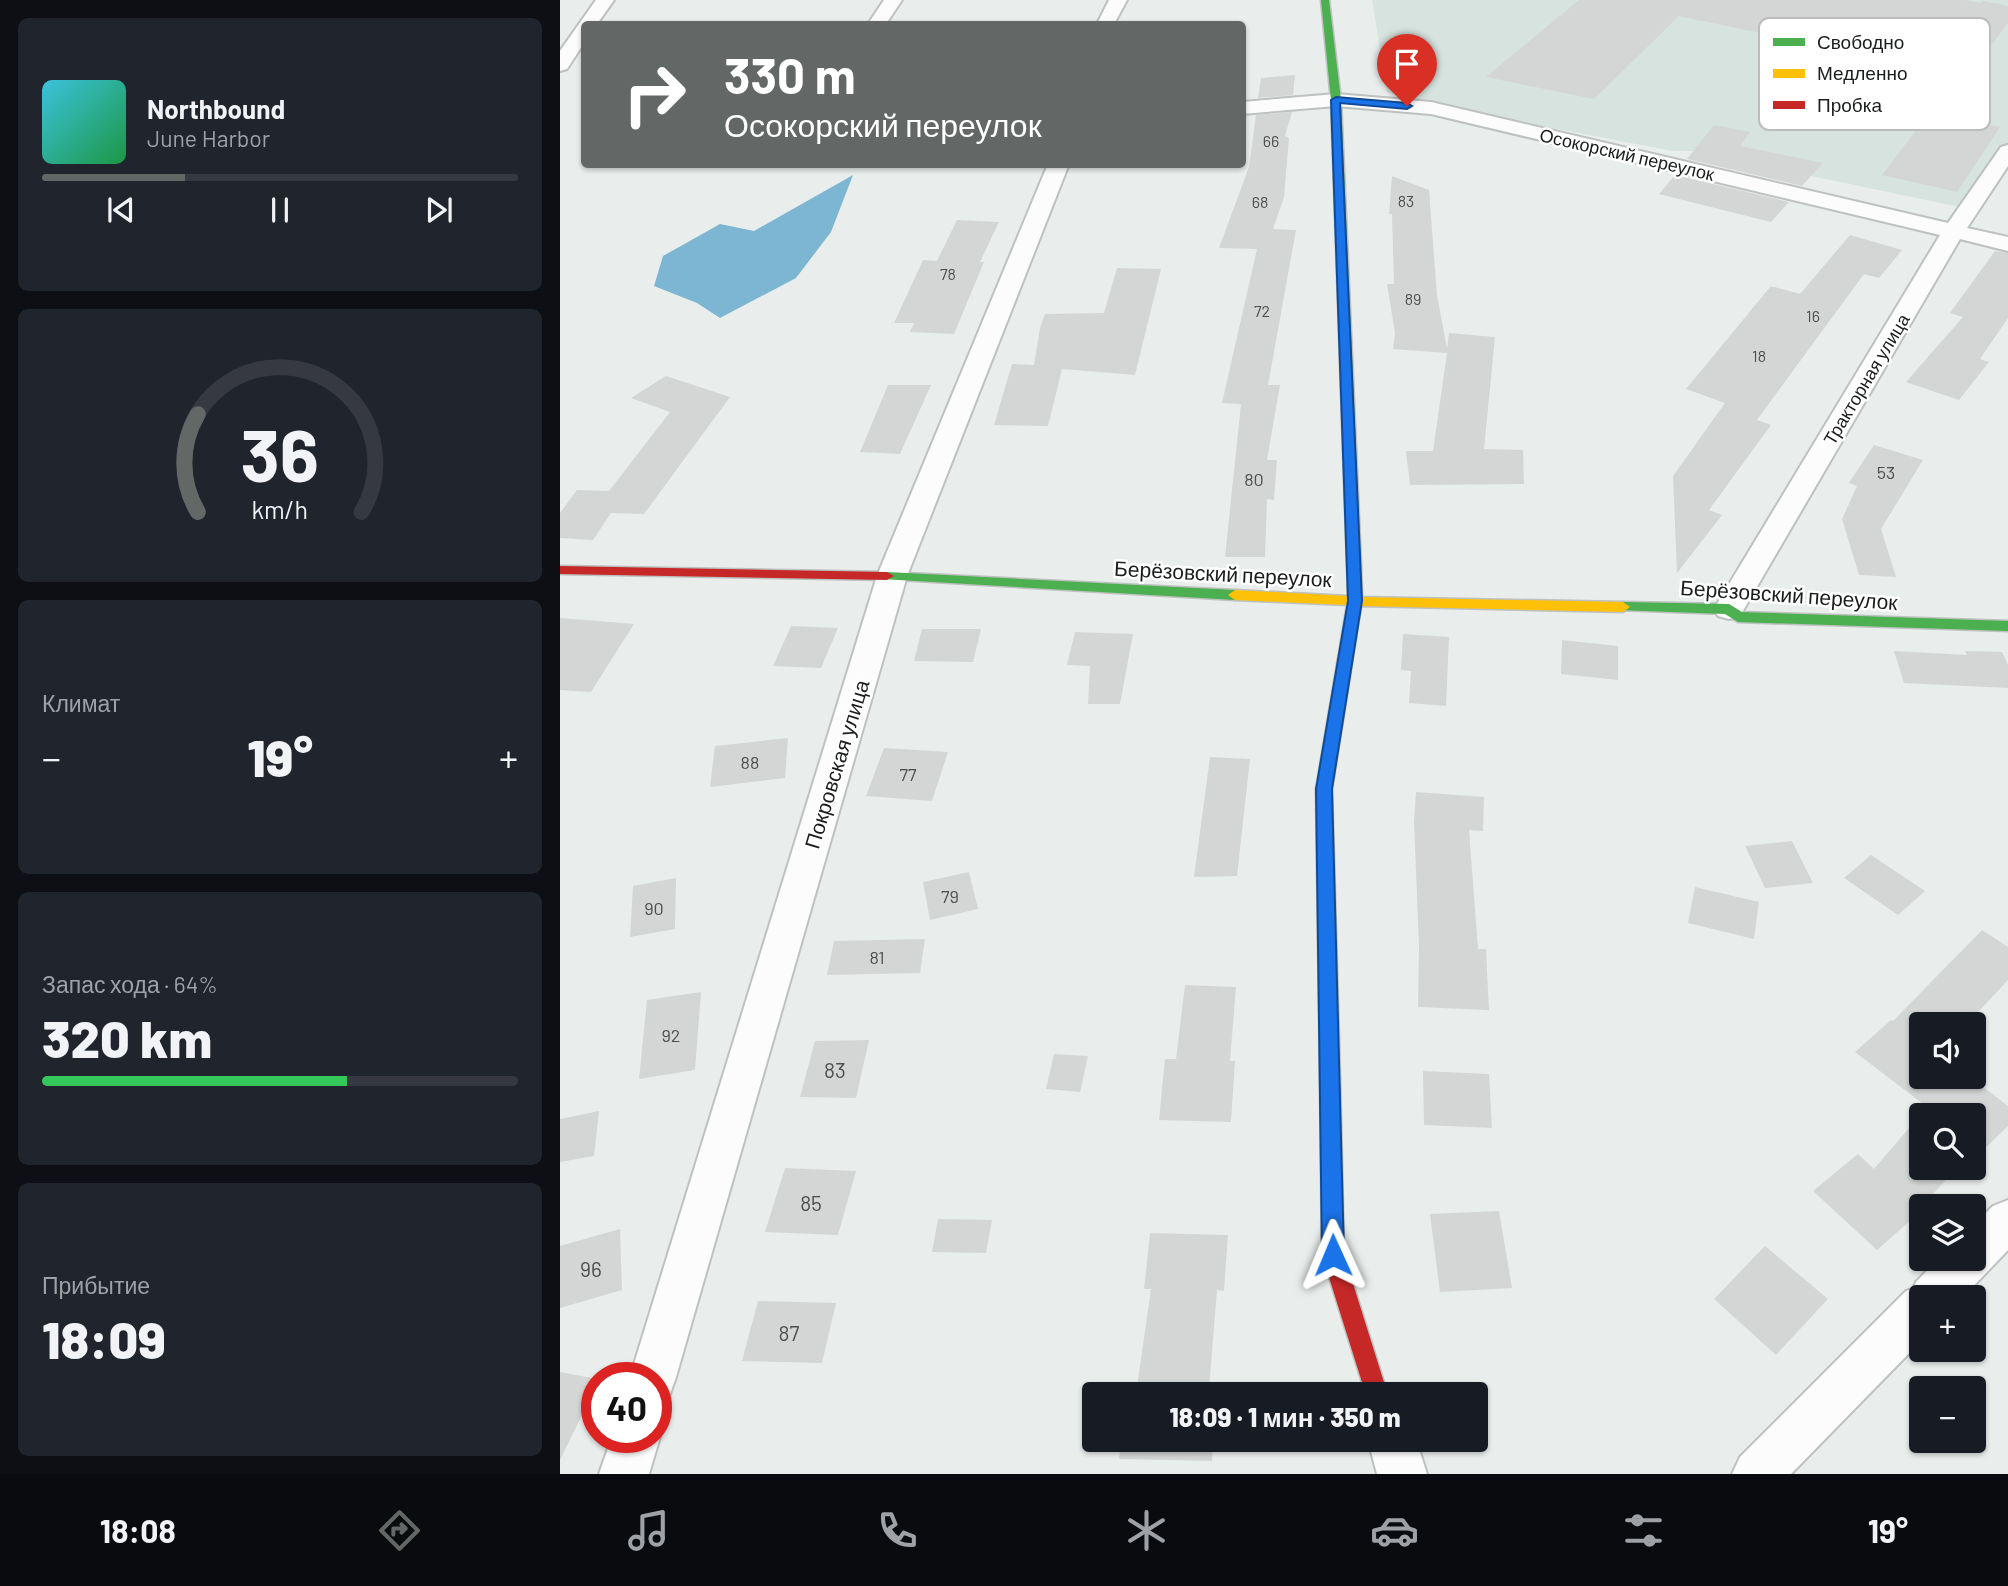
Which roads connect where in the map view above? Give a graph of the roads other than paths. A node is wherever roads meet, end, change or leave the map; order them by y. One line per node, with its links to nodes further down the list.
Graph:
1 (605, 0): 5 (street)
2 (893, 0): 6 (street)
3 (1118, 0): 7 (street)
4 (1325, 0): 10 (street)
5 (590, 21)
6 (879, 21)
7 (1108, 21)
8 (581, 34): 9 (street)
9 (560, 65)
10 (1336, 100): 11 (street, Осокорский переулок); 14 (street, Осокорский переулок); 18 (street)
11 (1246, 108)
12 (2008, 151): 14 (street, Тракторная улица)
13 (1057, 168): 17 (street, Покровская улица)
14 (1954, 230): 15 (street, Осокорский переулок); 19 (street, Тракторная улица)
15 (2008, 244)
16 (560, 570): 17 (street, Берёзовский переулок)
17 (892, 576): 18 (street, Берёзовский переулок); 26 (street, Покровская улица)
18 (1355, 601): 19 (street, Берёзовский переулок); 27 (street)
19 (1728, 609): 20 (street, Берёзовский переулок)
20 (2008, 626)
21 (2008, 1220): 22 (street)
22 (1986, 1242)
23 (1957, 1271): 24 (street)
24 (1944, 1285)
25 (1909, 1320): 32 (street)
26 (657, 1362)
27 (1373, 1382)
28 (1396, 1452): 31 (street)
29 (631, 1453): 30 (street)
30 (624, 1474)
31 (1402, 1474)
32 (1757, 1474)

